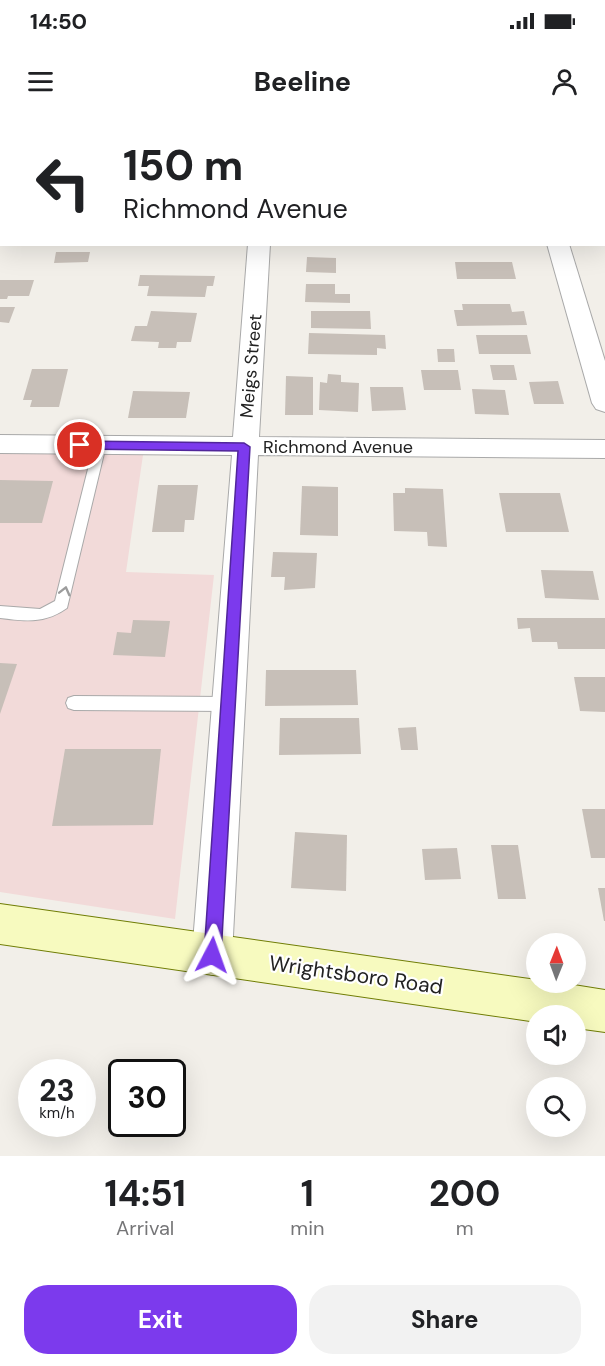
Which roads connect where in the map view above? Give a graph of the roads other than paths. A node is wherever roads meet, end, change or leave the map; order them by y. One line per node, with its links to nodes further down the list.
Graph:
1 (259, 246): 6 (street, Meigs Street)
2 (559, 246): 3 (street)
3 (605, 403)
4 (0, 444): 5 (street, Richmond Avenue)
5 (100, 445): 6 (street, Richmond Avenue); 8 (lane, one-way to 5)
6 (244, 447): 7 (street, Richmond Avenue); 10 (street, Meigs Street)
7 (605, 449)
8 (0, 612)
9 (74, 703): 10 (lane)
10 (228, 704): 12 (street, Meigs Street)
11 (0, 924): 12 (main road, Wrightsboro Road)
12 (212, 955): 13 (main road, Wrightsboro Road)
13 (605, 1011)

